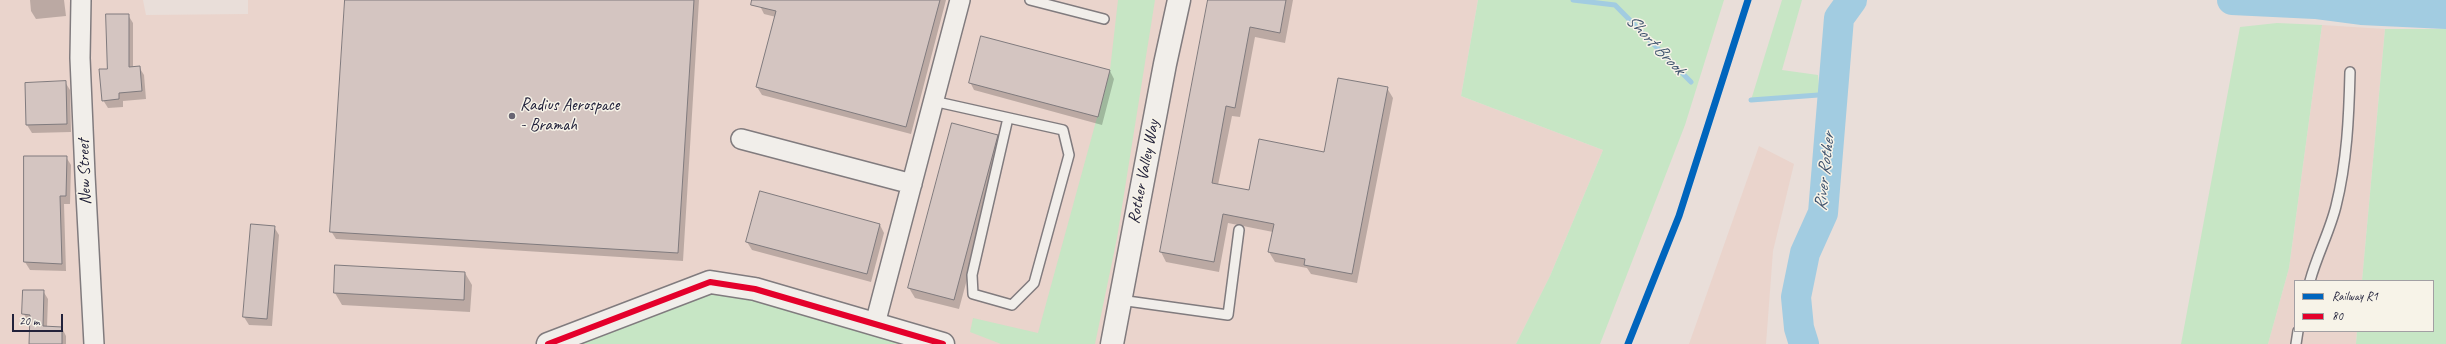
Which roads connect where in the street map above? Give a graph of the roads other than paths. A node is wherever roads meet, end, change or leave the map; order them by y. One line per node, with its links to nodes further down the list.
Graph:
1 (81, 0): 16 (street, New Street)
2 (960, 0): 7 (street)
3 (1030, 0): 5 (lane)
4 (1180, 0): 13 (main road, Rother Valley Way)
5 (1104, 19)
6 (2350, 72): 12 (lane)
7 (933, 101): 8 (lane); 10 (street)
8 (1008, 118): 8 (lane)
9 (742, 139): 10 (street)
10 (912, 184): 14 (street)
11 (1239, 230): 13 (lane)
12 (2310, 280)
13 (1120, 300): 19 (main road, Rother Valley Way)
14 (875, 324): 17 (main road); 18 (main road)
15 (2298, 332): 20 (lane)
16 (94, 344)
17 (548, 344)
18 (943, 344)
19 (1112, 344)
20 (2296, 344)

